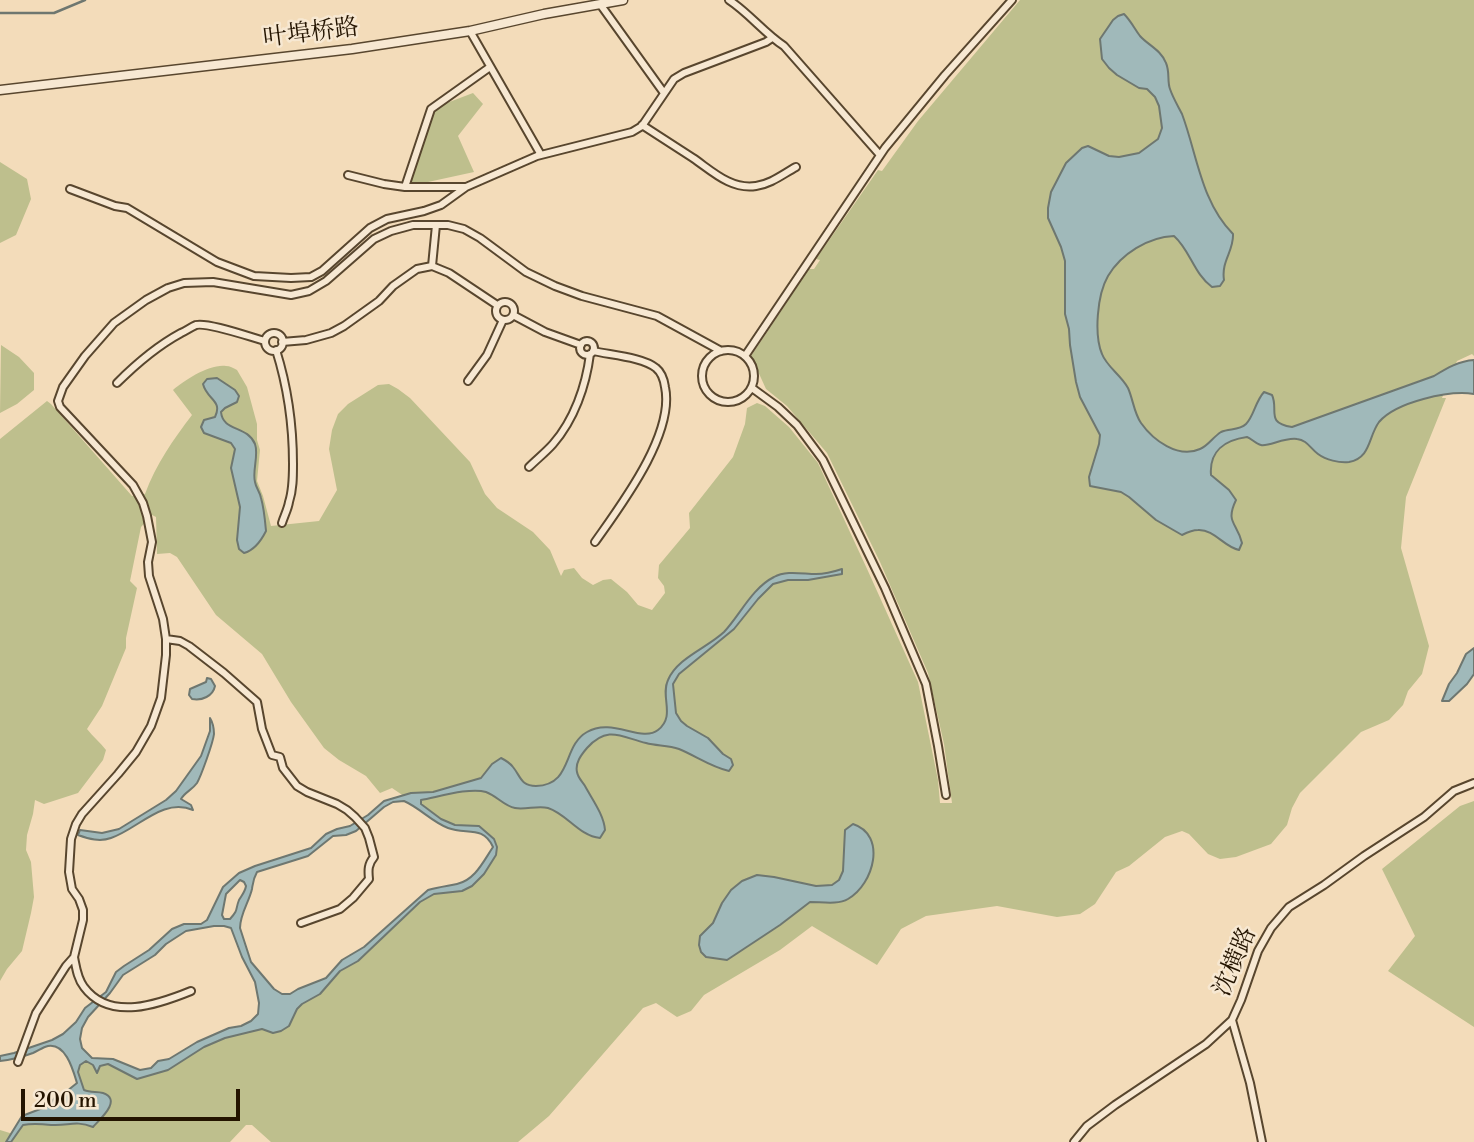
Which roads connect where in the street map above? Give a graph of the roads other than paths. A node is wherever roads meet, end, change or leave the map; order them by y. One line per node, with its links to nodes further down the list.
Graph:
1 (623, 0): 4 (street, 叶埠桥路)
2 (729, 0): 6 (street)
3 (1012, 0): 12 (street)
4 (600, 4): 5 (street, 叶埠桥路); 9 (street)
5 (470, 31): 7 (street); 8 (street, 叶埠桥路)
6 (772, 38): 9 (street); 12 (street)
7 (491, 67): 11 (street); 15 (street)
8 (0, 90)
9 (664, 93): 10 (street)
10 (642, 125): 11 (street); 13 (street)
11 (541, 155): 16 (street)
12 (880, 155): 28 (street)
13 (796, 167)
14 (348, 175): 15 (street)
15 (405, 187): 16 (street)
16 (466, 187): 17 (street)
17 (70, 190)
18 (436, 225): 19 (street); 26 (street); 35 (street)
19 (432, 266): 20 (street); 24 (street)
20 (497, 305): 21 (street); 22 (street)
21 (513, 315): 22 (street); 27 (street)
22 (503, 320): 29 (street)
23 (265, 341): 24 (street); 25 (street); 30 (street)
24 (282, 342): 25 (street)
25 (276, 350): 33 (street)
26 (721, 351): 28 (street); 31 (street)
27 (592, 353): 32 (street); 34 (street)
28 (745, 356): 31 (street)
29 (468, 381)
30 (117, 383)
31 (752, 388): 37 (street)
32 (529, 467)
33 (282, 523)
34 (595, 542)
35 (166, 639): 38 (street); 39 (street)
36 (1474, 783): 41 (street, 沈横路)
37 (946, 794)
38 (301, 923)
39 (74, 957): 40 (street); 42 (street)
40 (191, 991)
41 (1231, 1020): 43 (street, 沈横路); 44 (street)
42 (19, 1062)
43 (1074, 1142)
44 (1262, 1142)

